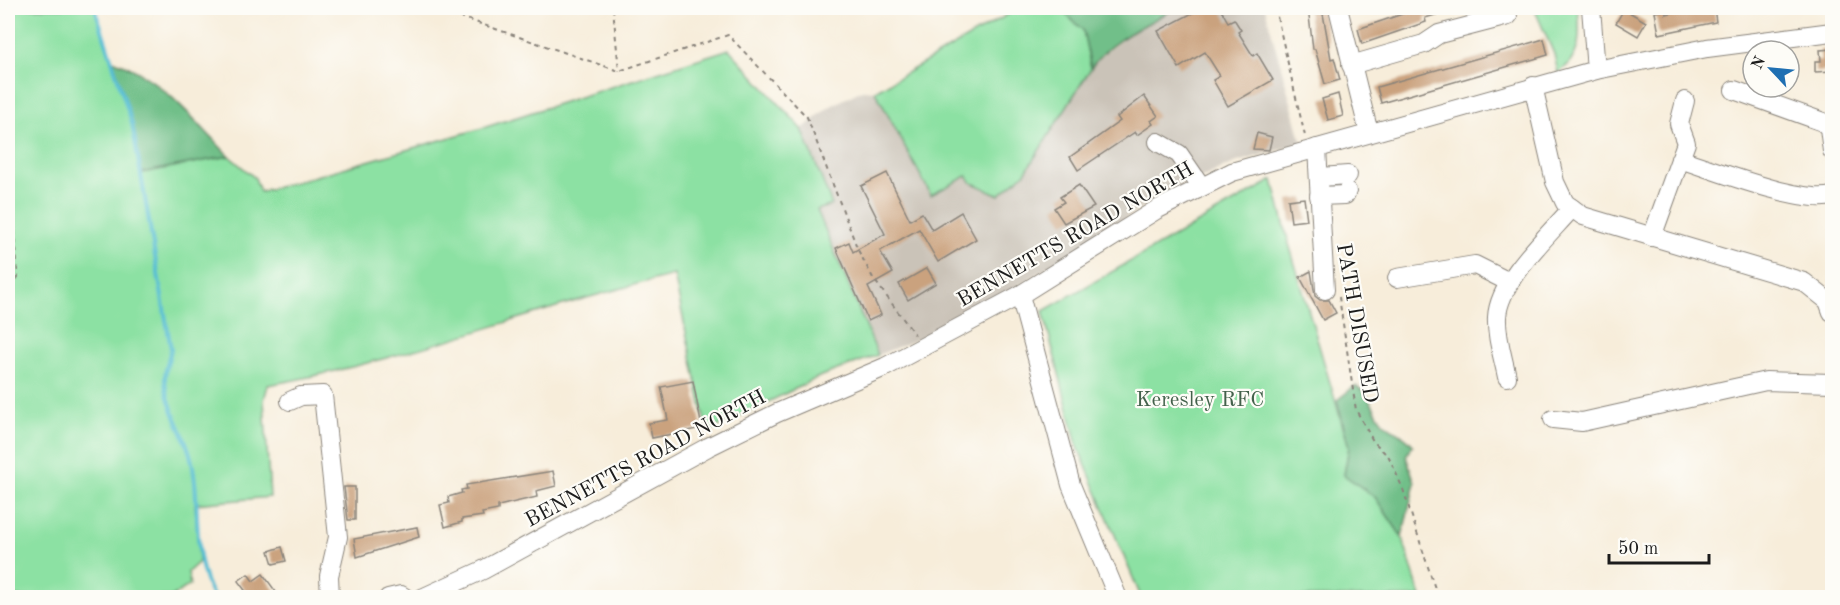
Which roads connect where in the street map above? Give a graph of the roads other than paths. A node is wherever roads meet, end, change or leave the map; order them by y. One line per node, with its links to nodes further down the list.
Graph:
1 (1338, 8): 6 (street)
2 (1591, 8): 7 (street)
3 (1483, 15): 4 (street); 6 (street)
4 (1508, 16)
5 (1833, 32): 7 (street, BENNETTS ROAD NORTH)
6 (1351, 64): 11 (street)
7 (1596, 70): 8 (street, BENNETTS ROAD NORTH)
8 (1533, 86): 11 (street, BENNETTS ROAD NORTH); 20 (street)
9 (1734, 90): 14 (street)
10 (1685, 101): 15 (street)
11 (1369, 133): 13 (street, BENNETTS ROAD NORTH)
12 (1158, 142): 17 (street)
13 (1317, 148): 17 (street, BENNETTS ROAD NORTH); 18 (street)
14 (1833, 151)
15 (1680, 159): 19 (street); 21 (street)
16 (1347, 183): 18 (street)
17 (1201, 186): 25 (street, BENNETTS ROAD NORTH)
18 (1320, 187): 24 (street)
19 (1833, 195)
20 (1572, 208): 21 (street); 23 (street)
21 (1652, 237): 26 (street)
22 (1398, 278): 23 (street)
23 (1509, 282): 27 (street)
24 (1331, 289)
25 (1020, 295): 34 (street, BENNETTS ROAD NORTH); 35 (street)
26 (1833, 312)
27 (1506, 377)
28 (1832, 388): 30 (street)
29 (290, 401): 31 (street)
30 (1553, 419)
31 (330, 597)
32 (388, 597): 33 (street)
33 (405, 597)
34 (422, 597)
35 (1118, 597)

